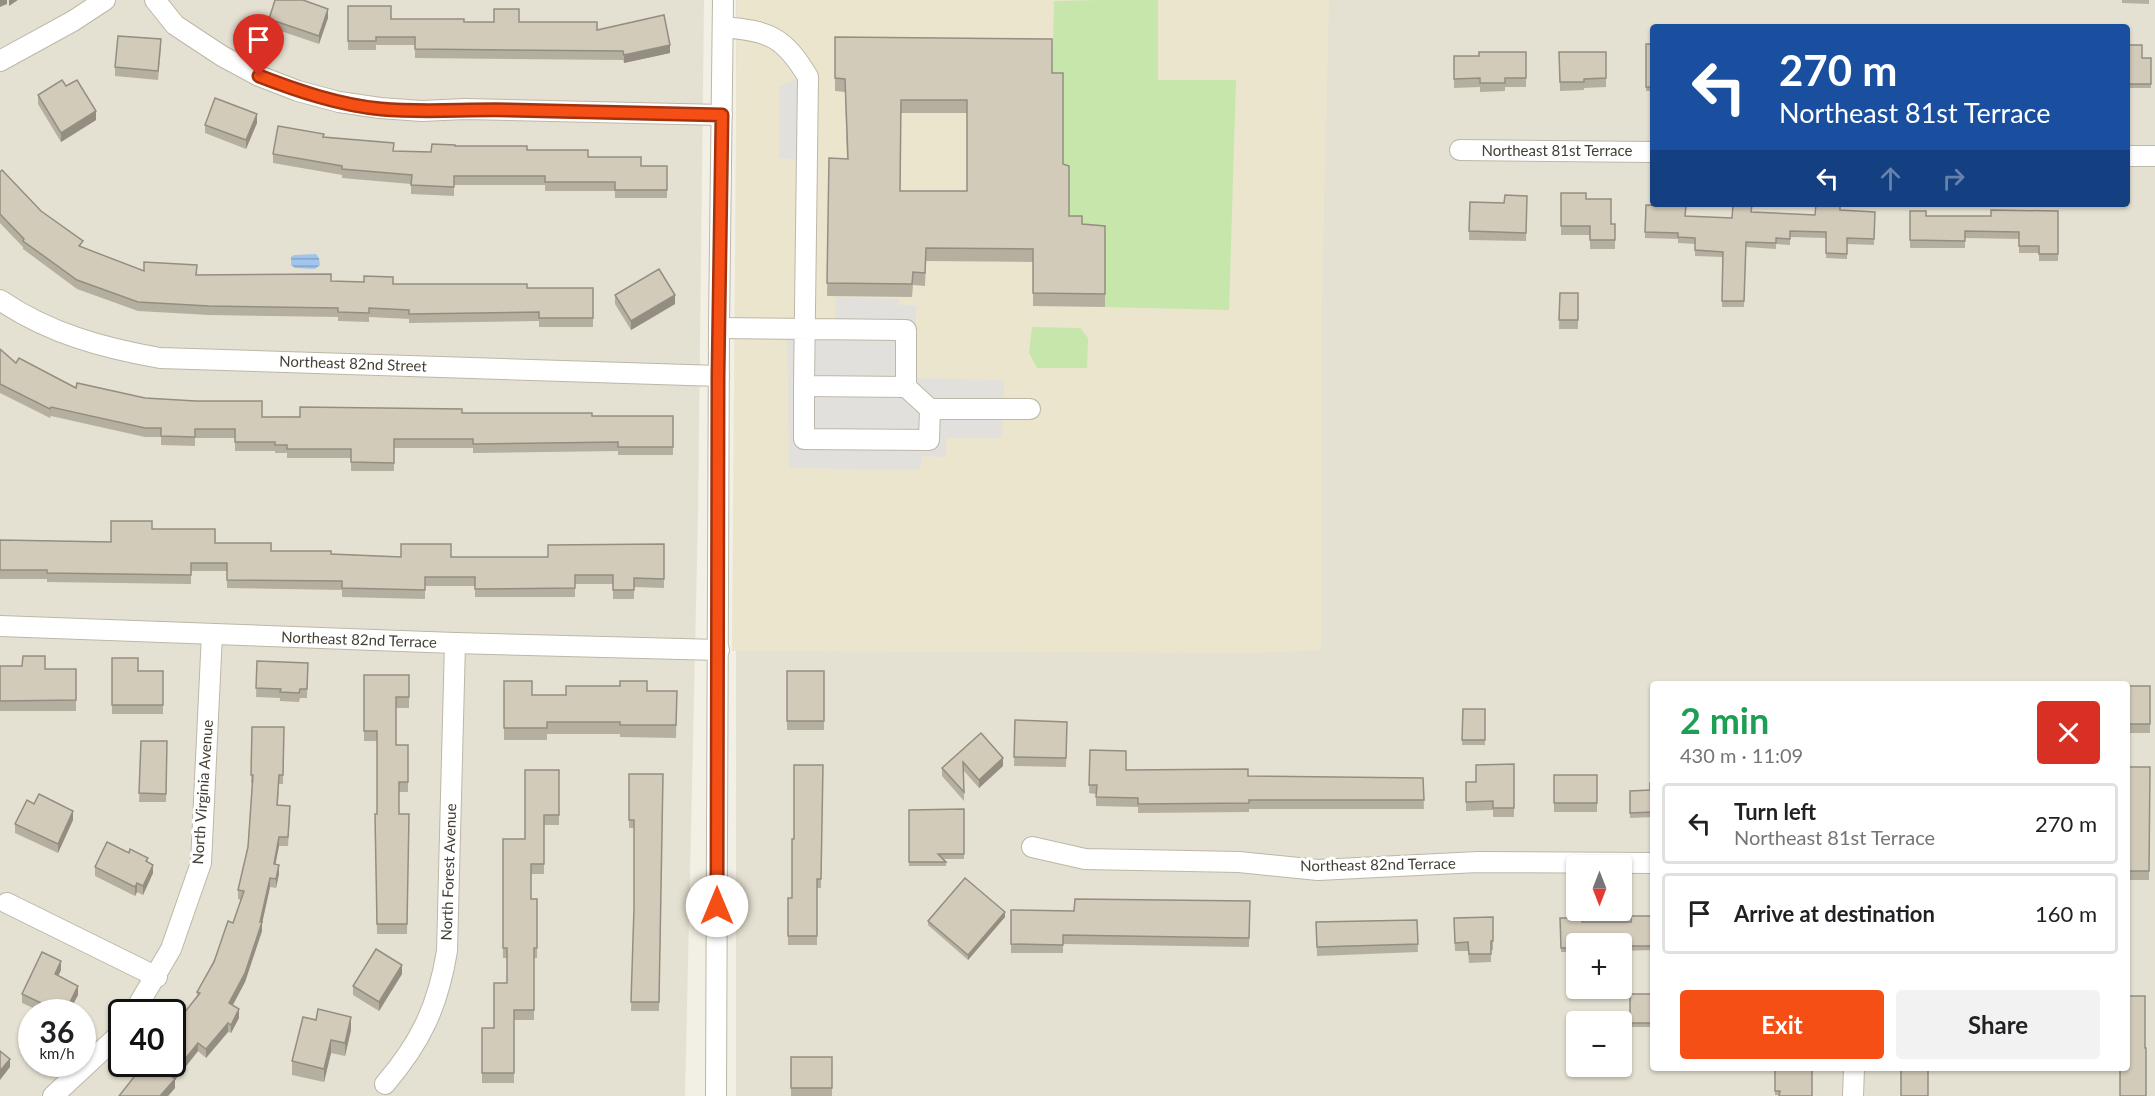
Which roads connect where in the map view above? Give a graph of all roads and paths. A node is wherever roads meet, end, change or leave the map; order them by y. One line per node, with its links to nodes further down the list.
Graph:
1 (105, 0): 5 (street)
2 (155, 0): 6 (street)
3 (723, 0): 4 (street)
4 (723, 27): 6 (street); 13 (street)
5 (0, 60)
6 (722, 115): 12 (street)
7 (1460, 150): 8 (street, Northeast 81st Terrace)
8 (1650, 152)
9 (2130, 156): 10 (street)
10 (2155, 156)
11 (0, 300): 14 (street, Northeast 82nd Street)
12 (719, 328): 13 (street); 14 (street)
13 (805, 329): 15 (street); 16 (street)
14 (718, 376): 22 (street)
15 (804, 386): 16 (street); 17 (street)
16 (906, 387): 17 (street)
17 (930, 409): 18 (street)
18 (1030, 409)
19 (0, 626): 20 (street, Northeast 82nd Terrace)
20 (212, 634): 21 (street, Northeast 82nd Terrace); 26 (street, North Virginia Avenue)
21 (455, 643): 22 (street, Northeast 82nd Terrace); 30 (street, North Forest Avenue)
22 (719, 650): 32 (street)
23 (1032, 847): 24 (street, Northeast 82nd Terrace)
24 (1650, 863)
25 (6, 903): 26 (street)
26 (157, 977): 27 (street, North Virginia Avenue)
27 (143, 999)
28 (108, 1045): 31 (street)
29 (1854, 1071): 33 (street)
30 (385, 1084)
31 (53, 1096)
32 (716, 1096)
33 (1853, 1096)

